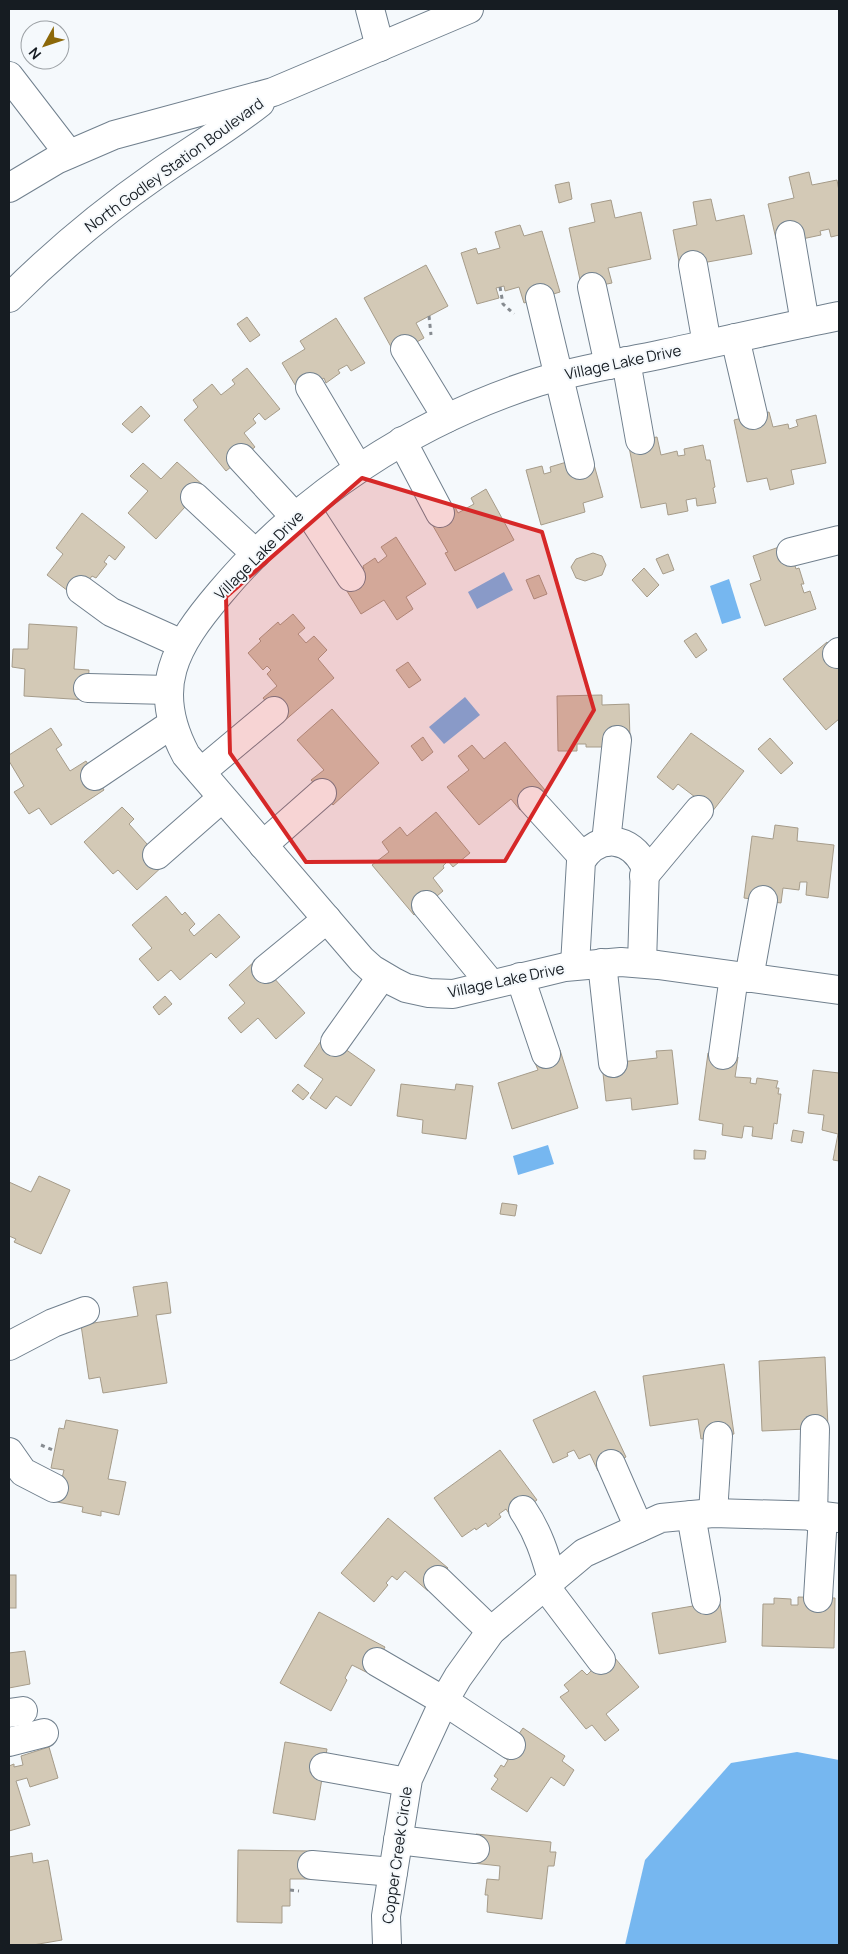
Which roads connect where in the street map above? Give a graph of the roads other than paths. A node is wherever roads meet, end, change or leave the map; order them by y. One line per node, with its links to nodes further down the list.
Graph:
1 (370, 9): 3 (street)
2 (469, 9): 3 (street, North Godley Station Boulevard)
3 (380, 47): 5 (street, North Godley Station Boulevard)
4 (9, 76): 6 (street)
5 (273, 92): 6 (street, North Godley Station Boulevard); 11 (street, North Godley Station Boulevard)
6 (70, 154): 7 (street, North Godley Station Boulevard)
7 (9, 188)
8 (790, 236): 14 (street)
9 (693, 264): 16 (street)
10 (592, 287): 18 (street)
11 (9, 298)
12 (540, 298): 19 (street)
13 (839, 316): 14 (street, Village Lake Drive)
14 (805, 323): 15 (street, Village Lake Drive)
15 (735, 338): 16 (street, Village Lake Drive); 21 (street)
16 (707, 344): 18 (street, Village Lake Drive)
17 (405, 349): 22 (street)
18 (618, 363): 19 (street, Village Lake Drive); 23 (street)
19 (560, 376): 22 (street, Village Lake Drive); 26 (street)
20 (310, 387): 27 (street)
21 (753, 416)
22 (447, 418): 24 (street, Village Lake Drive)
23 (640, 440)
24 (402, 441): 27 (street, Village Lake Drive); 30 (street)
25 (241, 458): 29 (street)
26 (580, 465)
27 (358, 468): 29 (street, Village Lake Drive)
28 (195, 497): 33 (street)
29 (301, 513): 33 (street, Village Lake Drive); 34 (street)
30 (440, 513)
31 (839, 540): 32 (street)
32 (791, 552)
33 (256, 554): 36 (street, Village Lake Drive)
34 (351, 577)
35 (81, 590): 36 (street)
36 (182, 644): 38 (street, Village Lake Drive)
37 (88, 688): 38 (street)
38 (168, 690): 40 (street, Village Lake Drive)
39 (274, 712): 42 (street)
40 (172, 724): 42 (street, Village Lake Drive); 43 (street)
41 (617, 740): 48 (street)
42 (201, 772): 45 (street, Village Lake Drive)
43 (95, 776)
44 (322, 793): 49 (street)
45 (222, 798): 49 (street, Village Lake Drive); 50 (street)
46 (532, 801): 51 (street)
47 (699, 810): 52 (street)
48 (606, 842): 51 (street); 52 (street)
49 (263, 845): 55 (street, Village Lake Drive)
50 (157, 855)
51 (583, 857): 58 (street, Village Lake Drive)
52 (644, 876): 57 (street)
53 (763, 900): 62 (street)
54 (426, 905): 63 (street)
55 (327, 919): 59 (street); 60 (street, Village Lake Drive)
56 (602, 963): 57 (street, Village Lake Drive); 58 (street, Village Lake Drive); 68 (street)
57 (642, 963): 62 (street, Village Lake Drive)
58 (575, 965): 61 (street, Village Lake Drive)
59 (266, 969)
60 (382, 976): 63 (street, Village Lake Drive); 65 (street)
61 (520, 977): 63 (street, Village Lake Drive); 66 (street)
62 (742, 977): 64 (street, Village Lake Drive); 67 (street)
63 (491, 984)
64 (839, 990)
65 (334, 1042)
66 (546, 1054)
67 (723, 1055)
68 (613, 1063)
69 (85, 1311): 70 (street)
70 (9, 1346)
71 (815, 1429): 78 (street)
72 (718, 1436): 77 (street)
73 (9, 1452): 75 (street)
74 (611, 1464): 79 (street)
75 (54, 1488)
76 (523, 1510): 81 (street)
77 (702, 1514): 78 (street, Copper Creek Circle); 79 (street, Copper Creek Circle); 83 (street)
78 (825, 1517): 82 (street)
79 (640, 1528): 81 (street, Copper Creek Circle)
80 (438, 1580): 84 (street)
81 (549, 1582): 84 (street, Copper Creek Circle); 85 (street)
82 (818, 1598)
83 (706, 1600)
84 (491, 1631): 87 (street, Copper Creek Circle)
85 (601, 1660)
86 (377, 1662): 87 (street)
87 (444, 1701): 90 (street); 92 (street, Copper Creek Circle)
88 (44, 1733): 89 (street)
89 (9, 1742)
90 (511, 1745)
91 (324, 1767): 92 (street)
92 (407, 1782): 93 (street, Copper Creek Circle)
93 (398, 1840): 94 (street); 96 (street, Copper Creek Circle)
94 (475, 1849)
95 (312, 1865): 96 (street)
96 (393, 1872): 97 (street, Copper Creek Circle)
97 (387, 1945)

